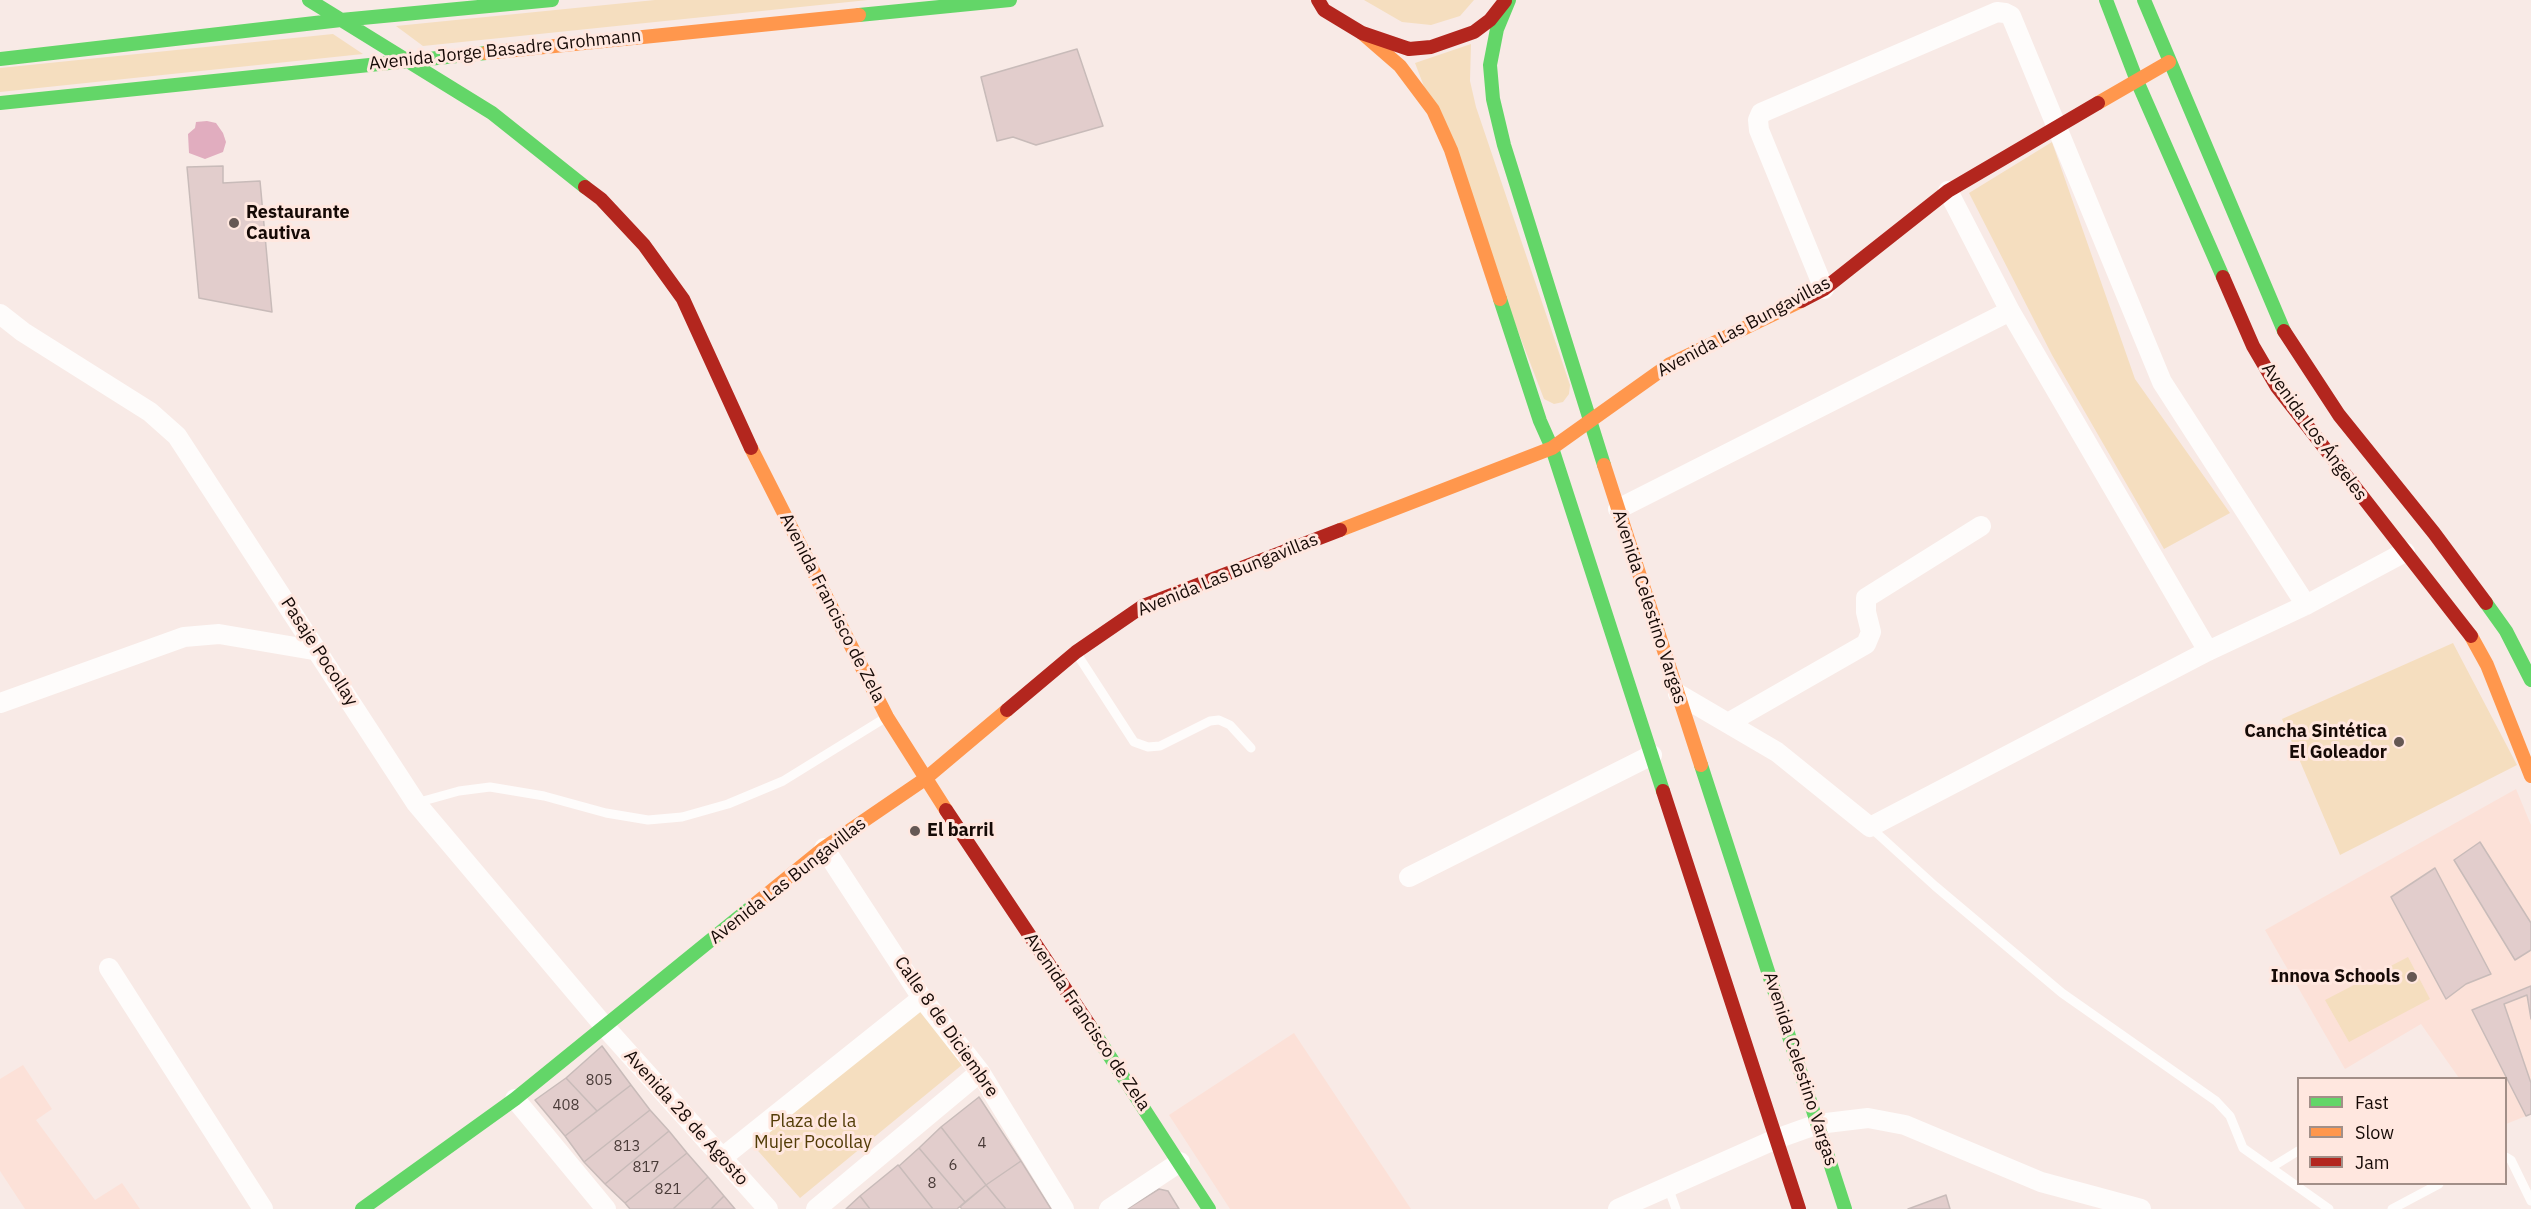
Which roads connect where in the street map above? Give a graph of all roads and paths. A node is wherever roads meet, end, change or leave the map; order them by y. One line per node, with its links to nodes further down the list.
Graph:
1 (309, 0): 9 (main road, Avenida Francisco de Zela)
2 (552, 0): 9 (main road)
3 (1010, 0): 12 (main road, Avenida Jorge Basadre Grohmann)
4 (1508, 0): 10 (main road); 21 (main road, Avenida Celestino Vargas)
5 (2106, 0): 14 (main road, Avenida Los Ángeles)
6 (2144, 0): 13 (main road, Avenida Los Ángeles)
7 (1303, 4): 8 (main road)
8 (1321, 5): 10 (main road)
9 (341, 20): 11 (main road); 12 (main road, Avenida Francisco de Zela)
10 (1362, 33): 22 (main road)
11 (0, 59)
12 (410, 60): 15 (main road, Avenida Jorge Basadre Grohmann); 34 (main road, Avenida Francisco de Zela)
13 (2169, 62): 14 (main road, Avenida Las Bungavillas); 27 (main road, Avenida Los Ángeles)
14 (2137, 81): 16 (main road, Avenida Las Bungavillas); 25 (main road, Avenida Los Ángeles)
15 (0, 103)
16 (2055, 126): 17 (main road, Avenida Las Bungavillas); 18 (street); 26 (street)
17 (1948, 191): 18 (main road, Avenida Las Bungavillas); 19 (street)
18 (1824, 289): 21 (main road, Avenida Las Bungavillas)
19 (2010, 311): 23 (street); 29 (street)
20 (0, 314): 28 (street, Pasaje Pocollay)
21 (1589, 420): 22 (main road, Avenida Las Bungavillas); 23 (main road, Avenida Celestino Vargas)
22 (1552, 448): 30 (main road, Avenida Las Bungavillas); 37 (main road)
23 (1618, 509): 32 (main road, Avenida Celestino Vargas)
24 (1981, 526): 35 (street)
25 (2405, 552): 26 (street); 27 (main road, Avenida Los Ángeles)
26 (2306, 605): 29 (street)
27 (2474, 615): 31 (main road, Avenida Los Ángeles); 38 (main road, Avenida Los Ángeles)
28 (319, 651): 33 (street); 40 (street, Pasaje Pocollay)
29 (2208, 651): 41 (street)
30 (1076, 652): 36 (lane); 39 (main road, Avenida Las Bungavillas)
31 (2531, 680)
32 (1678, 694): 35 (street); 49 (main road, Avenida Celestino Vargas)
33 (0, 703)
34 (887, 717): 39 (main road, Avenida Francisco de Zela); 40 (lane)
35 (1728, 723): 41 (street)
36 (1251, 748)
37 (1652, 755): 43 (street); 50 (main road)
38 (2531, 776)
39 (924, 779): 42 (main road, Avenida Las Bungavillas); 54 (main road, Avenida Francisco de Zela)
40 (416, 803): 46 (street, Pasaje Pocollay)
41 (1870, 827): 55 (lane)
42 (824, 848): 45 (street, Calle 8 de Diciembre); 46 (main road, Avenida Las Bungavillas)
43 (1409, 877)
44 (109, 968): 59 (street)
45 (922, 998): 47 (street, Calle 8 de Diciembre); 52 (street)
46 (605, 1028): 48 (main road, Avenida Las Bungavillas); 52 (street, Avenida 28 de Agosto)
47 (980, 1072): 63 (street); 64 (street, Calle 8 de Diciembre)
48 (515, 1100): 60 (main road, Avenida Las Bungavillas); 61 (street)
49 (1818, 1124): 50 (street); 70 (main road, Avenida Celestino Vargas); 71 (street)
50 (1776, 1139): 57 (street); 69 (main road)
51 (2297, 1152): 55 (lane)
52 (723, 1157): 62 (street, Avenida 28 de Agosto)
53 (2507, 1159): 58 (lane)
54 (1180, 1162): 65 (street); 66 (main road, Avenida Francisco de Zela)
55 (2272, 1167): 72 (lane)
56 (2437, 1185): 73 (lane)
57 (1668, 1187): 67 (street); 68 (lane)
58 (2531, 1201)
59 (262, 1209)
60 (362, 1209)
61 (606, 1209)
62 (768, 1209)
63 (816, 1209)
64 (1064, 1209)
65 (1109, 1209)
66 (1209, 1209)
67 (1618, 1209)
68 (1676, 1209)
69 (1799, 1209)
70 (1845, 1209)
71 (2141, 1209)
72 (2329, 1209)
73 (2392, 1209)

